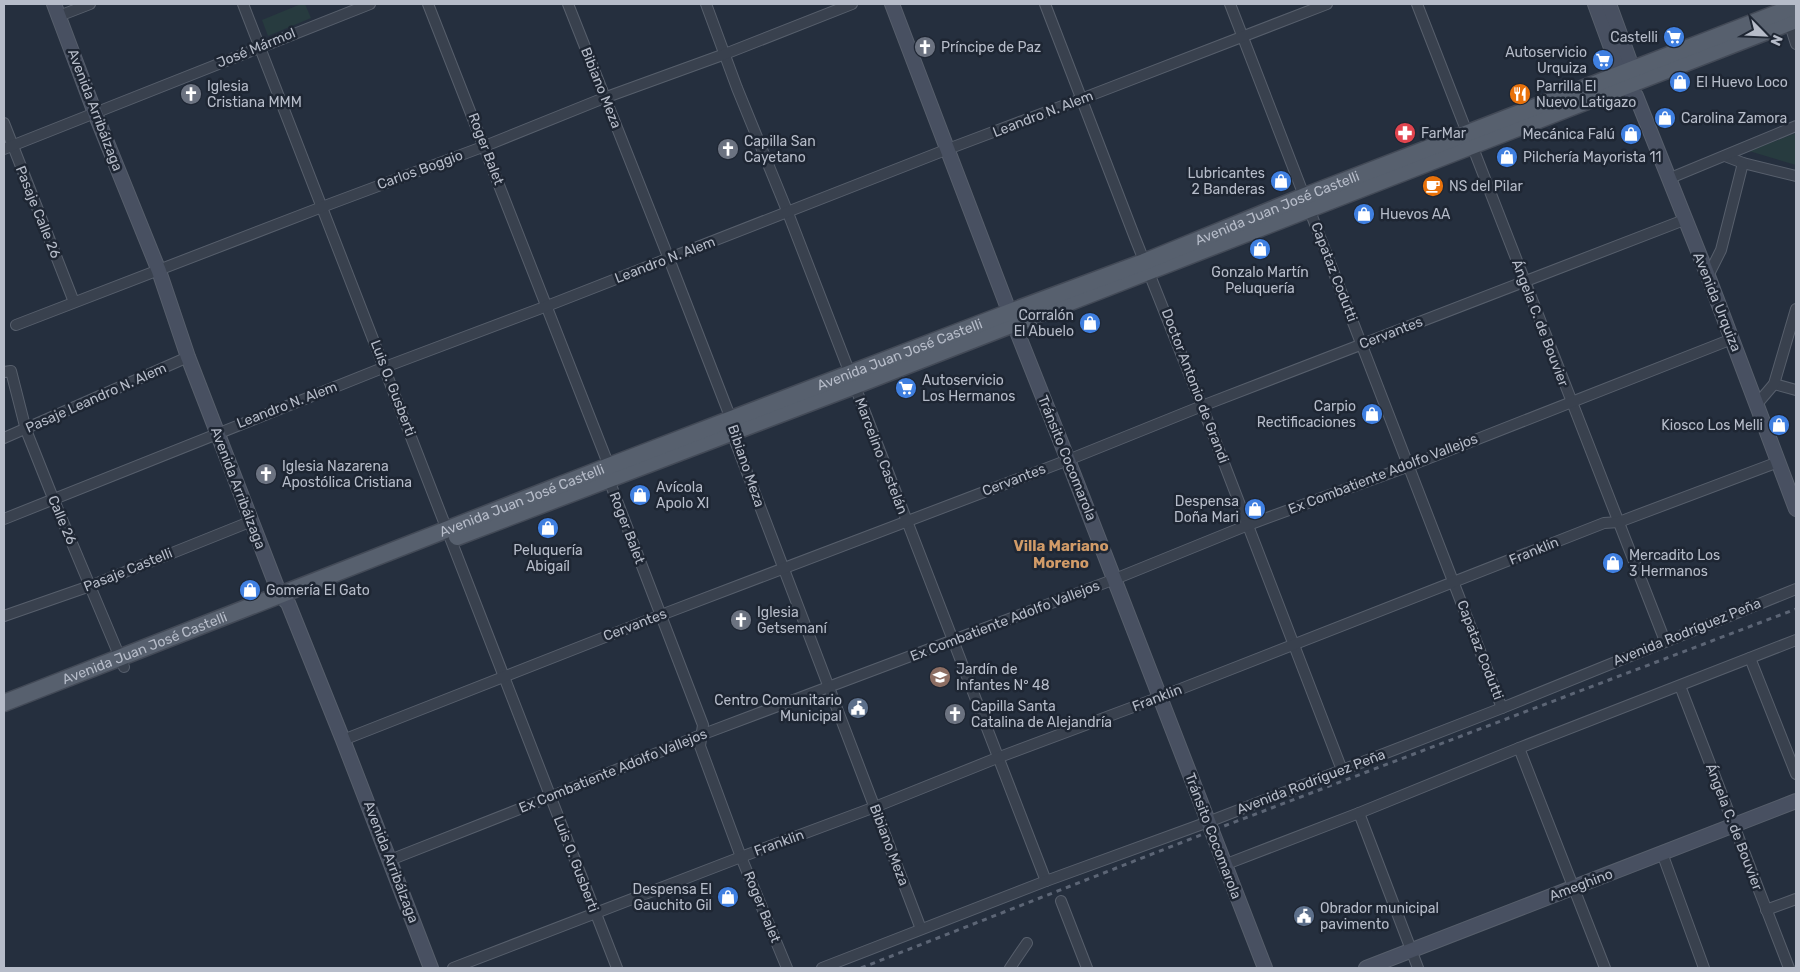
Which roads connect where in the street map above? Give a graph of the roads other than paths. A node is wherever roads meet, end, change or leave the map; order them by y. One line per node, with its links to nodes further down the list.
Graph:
1 (90, 4): 15 (street)
2 (244, 4): 19 (street, Luis O. Gusberti)
3 (370, 4): 19 (street, José Mármol)
4 (428, 4): 28 (street, Roger Balet)
5 (568, 4): 22 (street, Bibiano Meza)
6 (706, 4): 20 (street, Marcelino Castelán)
7 (852, 4): 20 (street, Carlos Boggio)
8 (892, 4): 30 (street, Tránsito Cocomarola)
9 (1045, 4): 23 (street, Doctor Antonio de Grandi)
10 (1230, 4): 17 (street, Capataz Codutti)
11 (1328, 4): 17 (street, Leandro N. Alem)
12 (1417, 4): 27 (street, Ángela C. de Bouvier)
13 (1595, 4): 21 (street, Avenida Urquiza)
14 (1609, 4): 21 (street, Avenida Urquiza)
15 (56, 10): 24 (street, Avenida Arribálzaga)
16 (1791, 12): 18 (street); 21 (main road, Avenida Juan José Castelli)
17 (1243, 37): 23 (street, Leandro N. Alem); 35 (street, Capataz Codutti)
18 (1796, 44)
19 (260, 46): 24 (street, José Mármol); 36 (street, Luis O. Gusberti)
20 (725, 54): 22 (street, Carlos Boggio); 37 (street, Marcelino Castelán)
21 (1631, 81): 27 (main road, Avenida Juan José Castelli); 34 (street, Avenida Urquiza)
22 (604, 98): 28 (street, Carlos Boggio); 39 (street, Bibiano Meza)
23 (1081, 99): 30 (street, Leandro N. Alem); 40 (street, Doctor Antonio de Grandi)
24 (95, 113): 29 (street, José Mármol); 41 (street, Avenida Arribálzaga)
25 (4, 123): 29 (street, Pasaje Calle 26)
26 (1796, 126): 31 (street)
27 (1469, 141): 35 (main road, Avenida Juan José Castelli); 43 (street, Ángela C. de Bouvier)
28 (485, 146): 36 (street, Carlos Boggio); 45 (street, Roger Balet)
29 (8, 147): 44 (street, Pasaje Calle 26)
30 (948, 149): 37 (street, Leandro N. Alem); 47 (street, Tránsito Cocomarola)
31 (1725, 156): 32 (street); 34 (street)
32 (1743, 163): 33 (street); 42 (street)
33 (1796, 176)
34 (1668, 179): 38 (street, Avenida Urquiza)
35 (1308, 203): 40 (main road, Avenida Juan José Castelli); 50 (street, Capataz Codutti)
36 (322, 207): 41 (street, Carlos Boggio); 52 (street, Luis O. Gusberti)
37 (788, 213): 39 (street, Leandro N. Alem); 54 (street, Marcelino Castelán)
38 (1684, 220): 42 (street, Avenida Urquiza); 43 (street, Cervantes)
39 (669, 259): 45 (street, Leandro N. Alem); 60 (street, Bibiano Meza)
40 (1147, 267): 47 (main road, Avenida Juan José Castelli); 59 (street, Doctor Antonio de Grandi)
41 (159, 271): 44 (street, Carlos Boggio); 51 (street, Avenida Arribálzaga)
42 (1708, 276): 49 (street, Avenida Urquiza)
43 (1524, 281): 50 (street, Cervantes); 57 (street, Ángela C. de Bouvier)
44 (74, 302): 48 (street, Carlos Boggio)
45 (547, 306): 52 (street, Leandro N. Alem); 67 (street, Roger Balet)
46 (1796, 309): 55 (street)
47 (1012, 318): 54 (main road, Avenida Juan José Castelli); 64 (street, Tránsito Cocomarola)
48 (16, 325)
49 (1732, 339): 57 (street, Ex Combatiente Adolfo Vallejos); 58 (street, Avenida Urquiza)
50 (1362, 345): 59 (street, Cervantes); 66 (street, Capataz Codutti)
51 (188, 357): 61 (street, Pasaje Leandro N. Alem); 62 (street, Avenida Arribálzaga)
52 (385, 367): 62 (street, Leandro N. Alem); 75 (street, Luis O. Gusberti)
53 (7, 372): 61 (street, Calle 26)
54 (852, 380): 60 (main road, Avenida Juan José Castelli); 72 (street, Marcelino Castelán)
55 (1774, 384): 56 (street); 58 (street)
56 (1796, 390)
57 (1571, 402): 66 (street, Ex Combatiente Adolfo Vallejos); 73 (street, Ángela C. de Bouvier)
58 (1757, 404): 65 (street, Avenida Urquiza)
59 (1202, 406): 64 (street, Cervantes); 74 (street, Doctor Antonio de Grandi)
60 (731, 426): 67 (main road, Avenida Juan José Castelli); 76 (street, Bibiano Meza)
61 (26, 430): 63 (street, Pasaje Leandro N. Alem); 68 (street, Calle 26)
62 (217, 433): 68 (street, Leandro N. Alem); 71 (street, Avenida Arribálzaga)
63 (4, 438)
64 (1068, 460): 72 (street, Cervantes); 77 (street, Tránsito Cocomarola)
65 (1778, 462): 69 (street, Avenida Urquiza); 73 (street, Franklin)
66 (1409, 466): 74 (street, Ex Combatiente Adolfo Vallejos); 78 (street, Capataz Codutti)
67 (609, 473): 75 (main road, Avenida Juan José Castelli); 82 (street, Roger Balet)
68 (53, 498): 70 (street, Leandro N. Alem); 79 (street, Calle 26)
69 (1796, 509)
70 (4, 519)
71 (252, 521): 79 (street, Pasaje Castelli); 81 (street, Avenida Arribálzaga)
72 (906, 521): 76 (street, Cervantes); 84 (street, Marcelino Castelán)
73 (1619, 522): 78 (street, Franklin); 86 (street, Ángela C. de Bouvier)
74 (1248, 525): 77 (street, Ex Combatiente Adolfo Vallejos); 87 (street, Doctor Antonio de Grandi)
75 (448, 534): 81 (main road, Avenida Juan José Castelli); 90 (street, Luis O. Gusberti)
76 (783, 568): 82 (street, Cervantes); 92 (street, Bibiano Meza)
77 (1115, 579): 84 (street, Ex Combatiente Adolfo Vallejos); 93 (street, Tránsito Cocomarola)
78 (1454, 583): 87 (street, Franklin); 95 (street, Capataz Codutti)
79 (90, 586): 83 (street, Pasaje Castelli); 89 (street, Calle 26)
80 (1796, 588): 86 (street, Avenida Rodríguez Peña)
81 (284, 599): 89 (main road, Avenida Juan José Castelli); 98 (street, Avenida Arribálzaga)
82 (661, 615): 90 (street, Cervantes); 97 (street, Roger Balet)
83 (4, 616)
84 (952, 640): 92 (street, Ex Combatiente Adolfo Vallejos); 100 (street, Marcelino Castelán)
85 (1796, 640): 88 (street)
86 (1665, 641): 95 (street, Avenida Rodríguez Peña)
87 (1293, 644): 93 (street, Franklin); 101 (street, Doctor Antonio de Grandi)
88 (1750, 658): 91 (street); 102 (street)
89 (122, 662): 94 (main road, Avenida Juan José Castelli); 96 (main road, Avenida Juan José Castelli)
90 (503, 677): 98 (street, Cervantes); 103 (street, Luis O. Gusberti)
91 (1680, 686): 99 (street); 108 (street, Ángela C. de Bouvier)
92 (829, 688): 97 (street, Ex Combatiente Adolfo Vallejos); 105 (street, Bibiano Meza)
93 (1160, 697): 100 (street, Franklin); 107 (street, Tránsito Cocomarola)
94 (4, 703)
95 (1502, 708): 101 (street, Avenida Rodríguez Peña)
96 (4, 713)
97 (701, 735): 103 (street, Ex Combatiente Adolfo Vallejos); 110 (street, Roger Balet)
98 (343, 740): 111 (street, Avenida Arribálzaga)
99 (1519, 748): 106 (street); 114 (street)
100 (997, 758): 105 (street, Franklin); 113 (street, Marcelino Castelán)
101 (1342, 770): 107 (street, Avenida Rodríguez Peña)
102 (1796, 774)
103 (550, 798): 111 (street, Ex Combatiente Adolfo Vallejos); 118 (street, Luis O. Gusberti)
104 (1796, 801): 108 (street, Ameghino)
105 (875, 807): 110 (street, Franklin); 119 (street, Bibiano Meza)
106 (1359, 813): 112 (street); 121 (street)
107 (1208, 822): 112 (street, Tránsito Cocomarola); 113 (street, Avenida Rodríguez Peña)
108 (1733, 825): 109 (street, Ameghino); 117 (street, Ángela C. de Bouvier)
109 (1662, 853): 114 (street, Ameghino); 133 (street)
110 (741, 857): 118 (street, Franklin); 125 (street, Roger Balet)
111 (390, 860): 122 (street, Avenida Arribálzaga)
112 (1224, 865): 129 (street, Tránsito Cocomarola)
113 (1046, 881): 119 (street, Avenida Rodríguez Peña)
114 (1574, 888): 121 (street, Ameghino); 132 (street)
115 (1796, 899): 117 (street)
116 (1061, 901): 128 (street)
117 (1766, 910): 134 (street, Ángela C. de Bouvier)
118 (595, 913): 123 (street, Franklin); 124 (street, Luis O. Gusberti)
119 (921, 929): 126 (street, Avenida Rodríguez Peña)
120 (1027, 943): 127 (street)
121 (1411, 950): 130 (street, Ameghino); 131 (street)
122 (431, 968)
123 (453, 968)
124 (617, 968)
125 (786, 968)
126 (822, 968)
127 (1010, 968)
128 (1087, 968)
129 (1265, 968)
130 (1366, 968)
131 (1418, 968)
132 (1605, 968)
133 (1704, 968)
134 (1789, 968)

